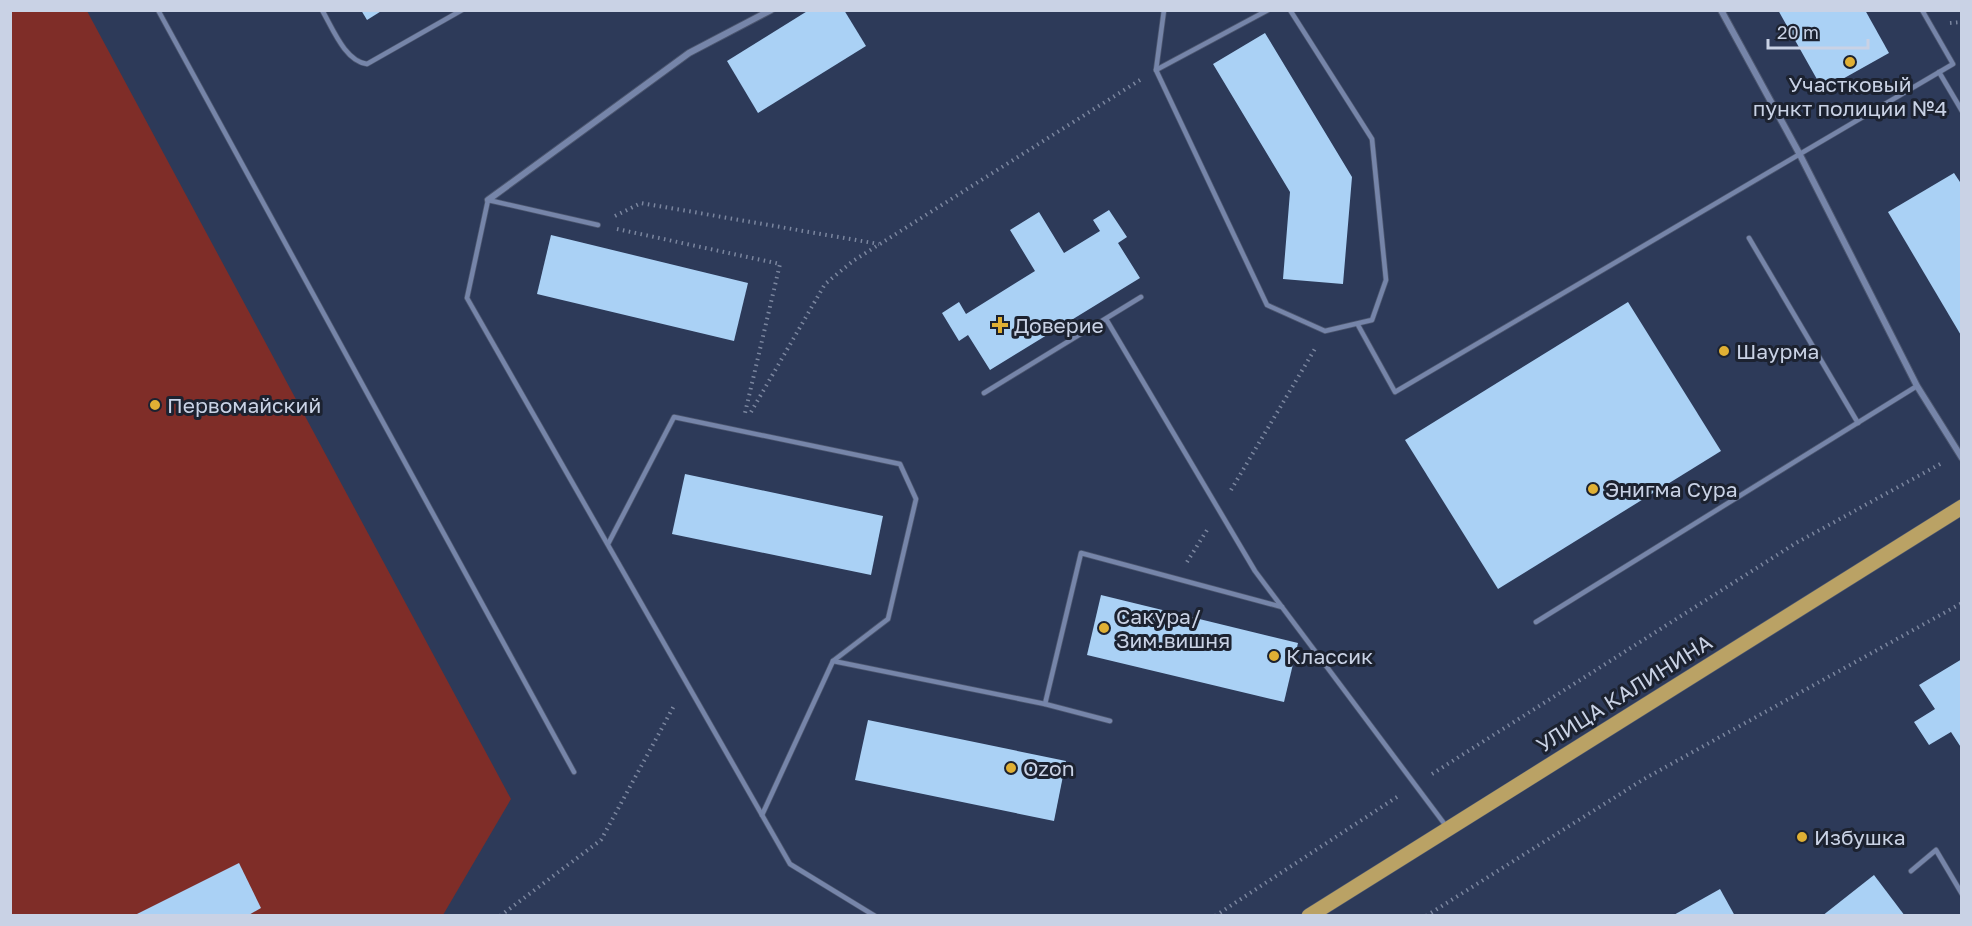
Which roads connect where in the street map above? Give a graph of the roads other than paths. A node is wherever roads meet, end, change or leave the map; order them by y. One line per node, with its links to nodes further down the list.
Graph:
1 (158, 10): 31 (lane)
2 (322, 10): 3 (lane)
3 (462, 10)
4 (771, 10): 14 (street)
5 (1164, 10): 10 (lane)
6 (1268, 10): 10 (lane)
7 (1290, 10): 19 (lane)
8 (1721, 10): 13 (street)
9 (1922, 10): 11 (lane)
10 (1156, 70): 19 (lane)
11 (1939, 72): 12 (lane); 13 (lane)
12 (1962, 111)
13 (1799, 153): 19 (lane); 20 (street)
14 (488, 200): 15 (lane); 25 (lane)
15 (598, 225)
16 (1749, 238): 22 (lane)
17 (1141, 297): 18 (lane)
18 (1106, 319): 21 (lane); 26 (lane)
19 (1358, 325)
20 (1917, 386): 22 (lane); 23 (street)
21 (984, 393)
22 (1858, 423): 27 (lane)
23 (1960, 456)
24 (1962, 507): 33 (main road, УЛИЦА КАЛИНИНА)
25 (608, 544): 28 (lane); 32 (lane)
26 (1282, 608): 29 (lane); 33 (lane)
27 (1536, 622)
28 (833, 661): 29 (lane); 32 (lane)
29 (1045, 704): 30 (lane)
30 (1110, 721)
31 (574, 772)
32 (762, 815): 36 (lane)
33 (1448, 829): 37 (main road, УЛИЦА КАЛИНИНА)
34 (1911, 871): 35 (lane)
35 (1962, 894)
36 (875, 915)
37 (1309, 915)

